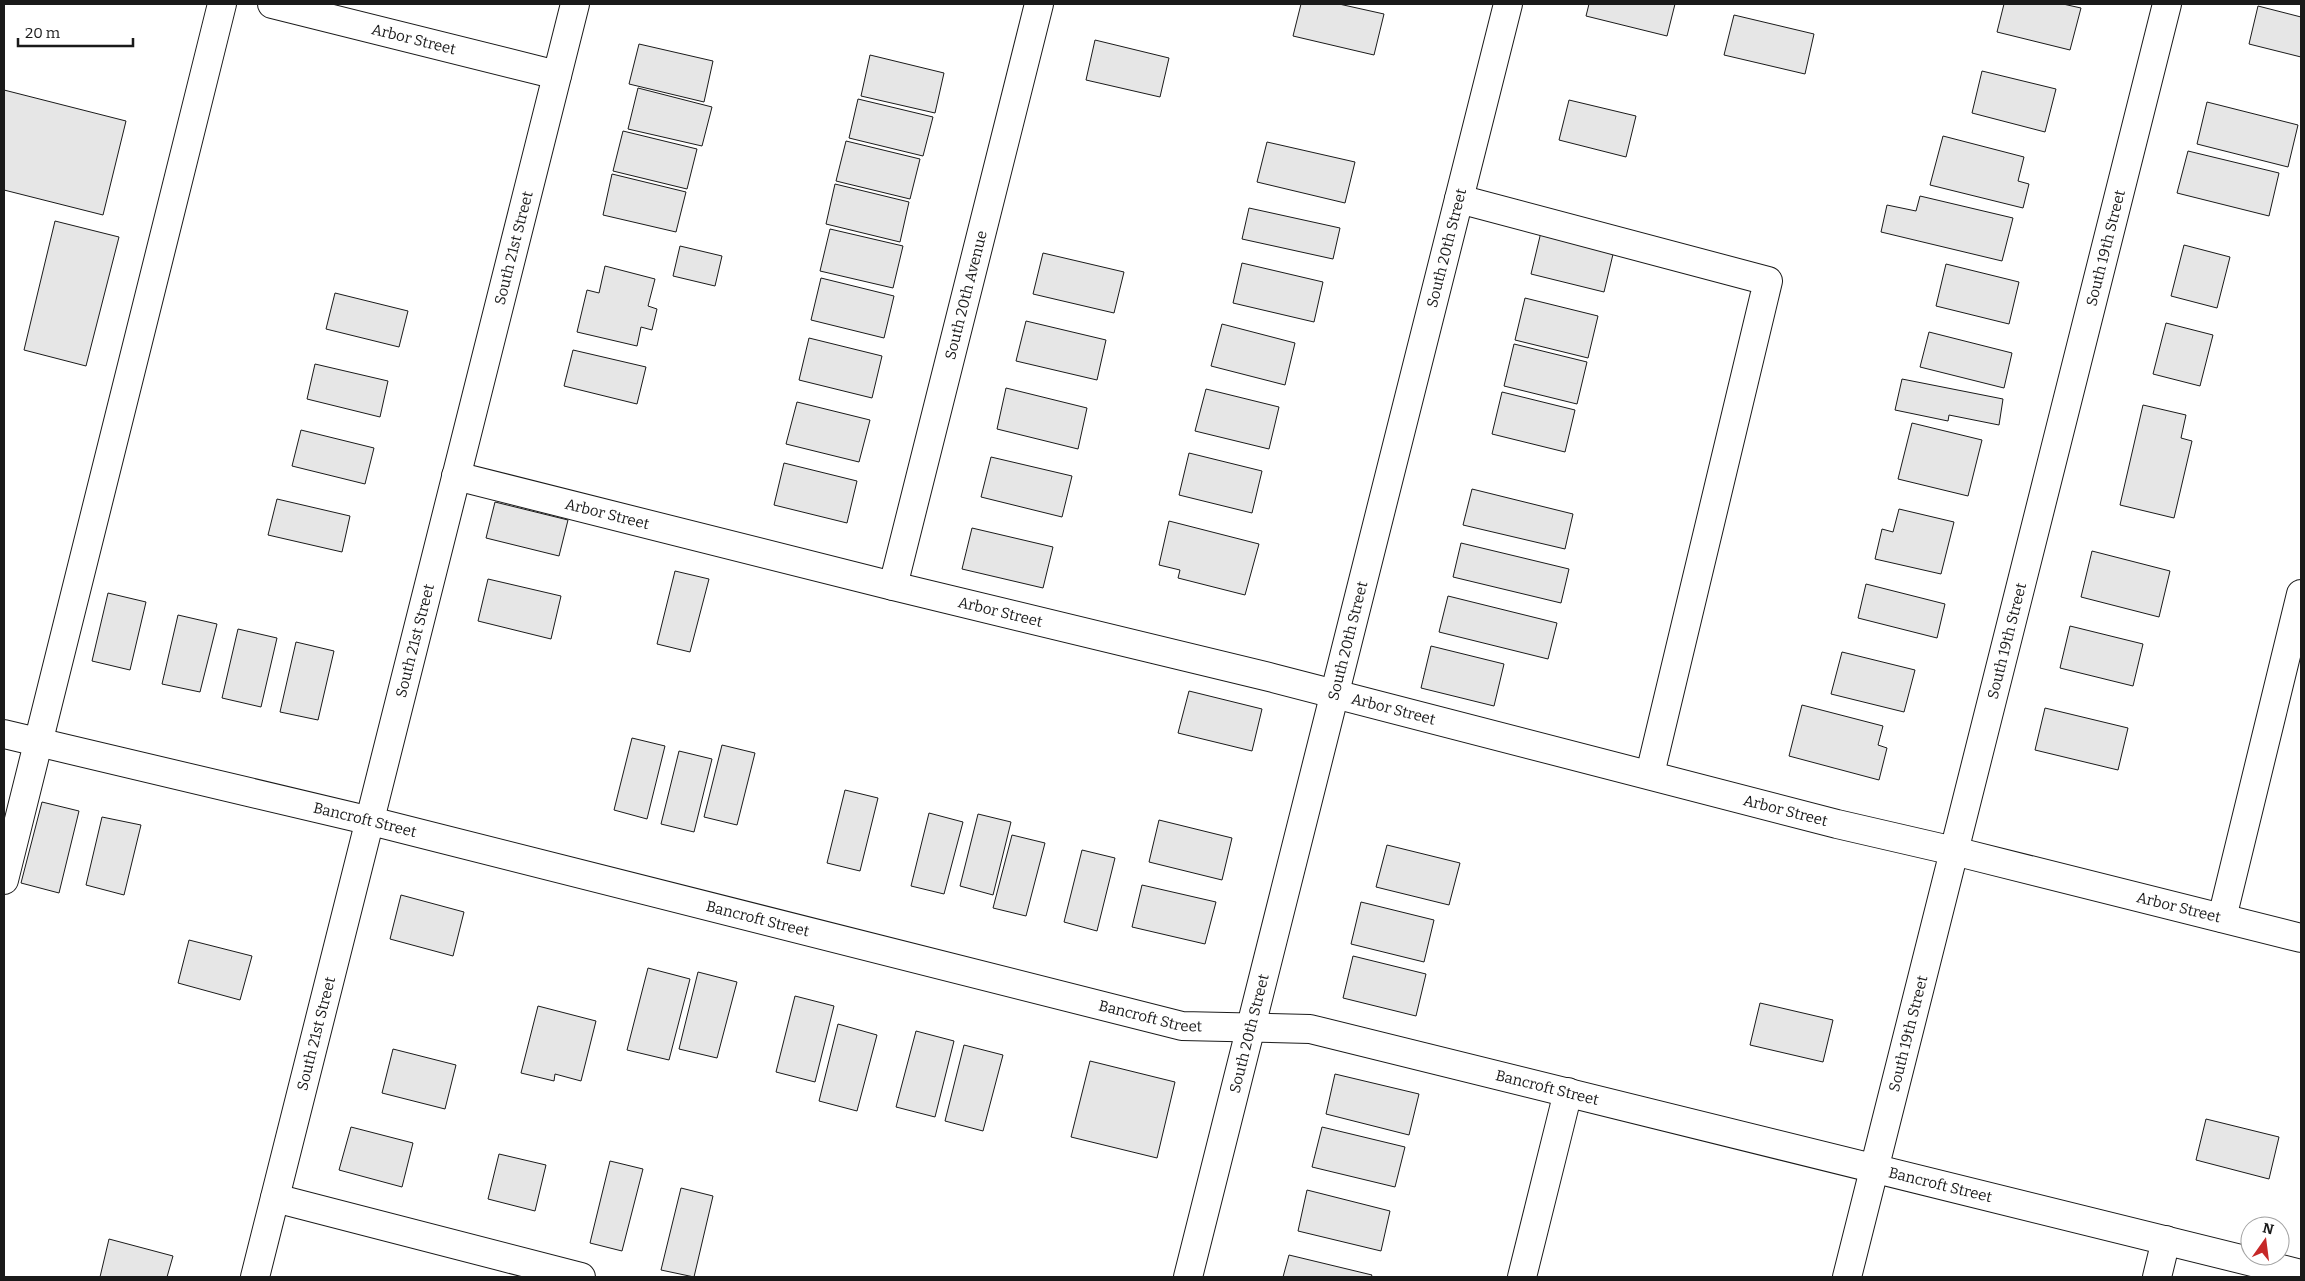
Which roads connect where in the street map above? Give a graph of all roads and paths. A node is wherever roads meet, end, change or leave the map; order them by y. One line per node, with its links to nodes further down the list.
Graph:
1 (222, 4): 14 (street)
2 (272, 4): 7 (street, Arbor Street)
3 (575, 4): 7 (street, South 21st Street)
4 (1039, 4): 10 (street, South 20th Avenue)
5 (1508, 4): 8 (street, South 20th Street)
6 (2167, 4): 17 (street, South 19th Street)
7 (557, 75): 9 (street, South 21st Street)
8 (1459, 199): 12 (street, South 20th Street); 15 (street)
9 (456, 476): 10 (street, Arbor Street); 16 (street, South 21st Street)
10 (893, 586): 12 (street, Arbor Street)
11 (2301, 594): 19 (street)
12 (1334, 696): 15 (street, Arbor Street); 21 (street, South 20th Street)
13 (4, 734): 14 (street, Bancroft Street)
14 (38, 743): 16 (street, Bancroft Street); 18 (street)
15 (1650, 774): 17 (street, Arbor Street)
16 (371, 821): 21 (street, Bancroft Street); 24 (street, South 21st Street)
17 (1954, 851): 19 (street, Arbor Street); 23 (street, South 19th Street)
18 (4, 880)
19 (2222, 918): 20 (street, Arbor Street)
20 (2301, 938)
21 (1251, 1028): 22 (street, Bancroft Street); 29 (street, South 20th Street)
22 (1568, 1092): 23 (street, Bancroft Street); 30 (street)
23 (1875, 1168): 25 (street, Bancroft Street); 31 (street, South 19th Street)
24 (275, 1198): 27 (street, South 21st Street); 28 (street)
25 (2166, 1240): 26 (street, Bancroft Street); 32 (street)
26 (2301, 1274)
27 (255, 1277)
28 (581, 1277)
29 (1188, 1277)
30 (1522, 1277)
31 (1847, 1277)
32 (2157, 1277)

